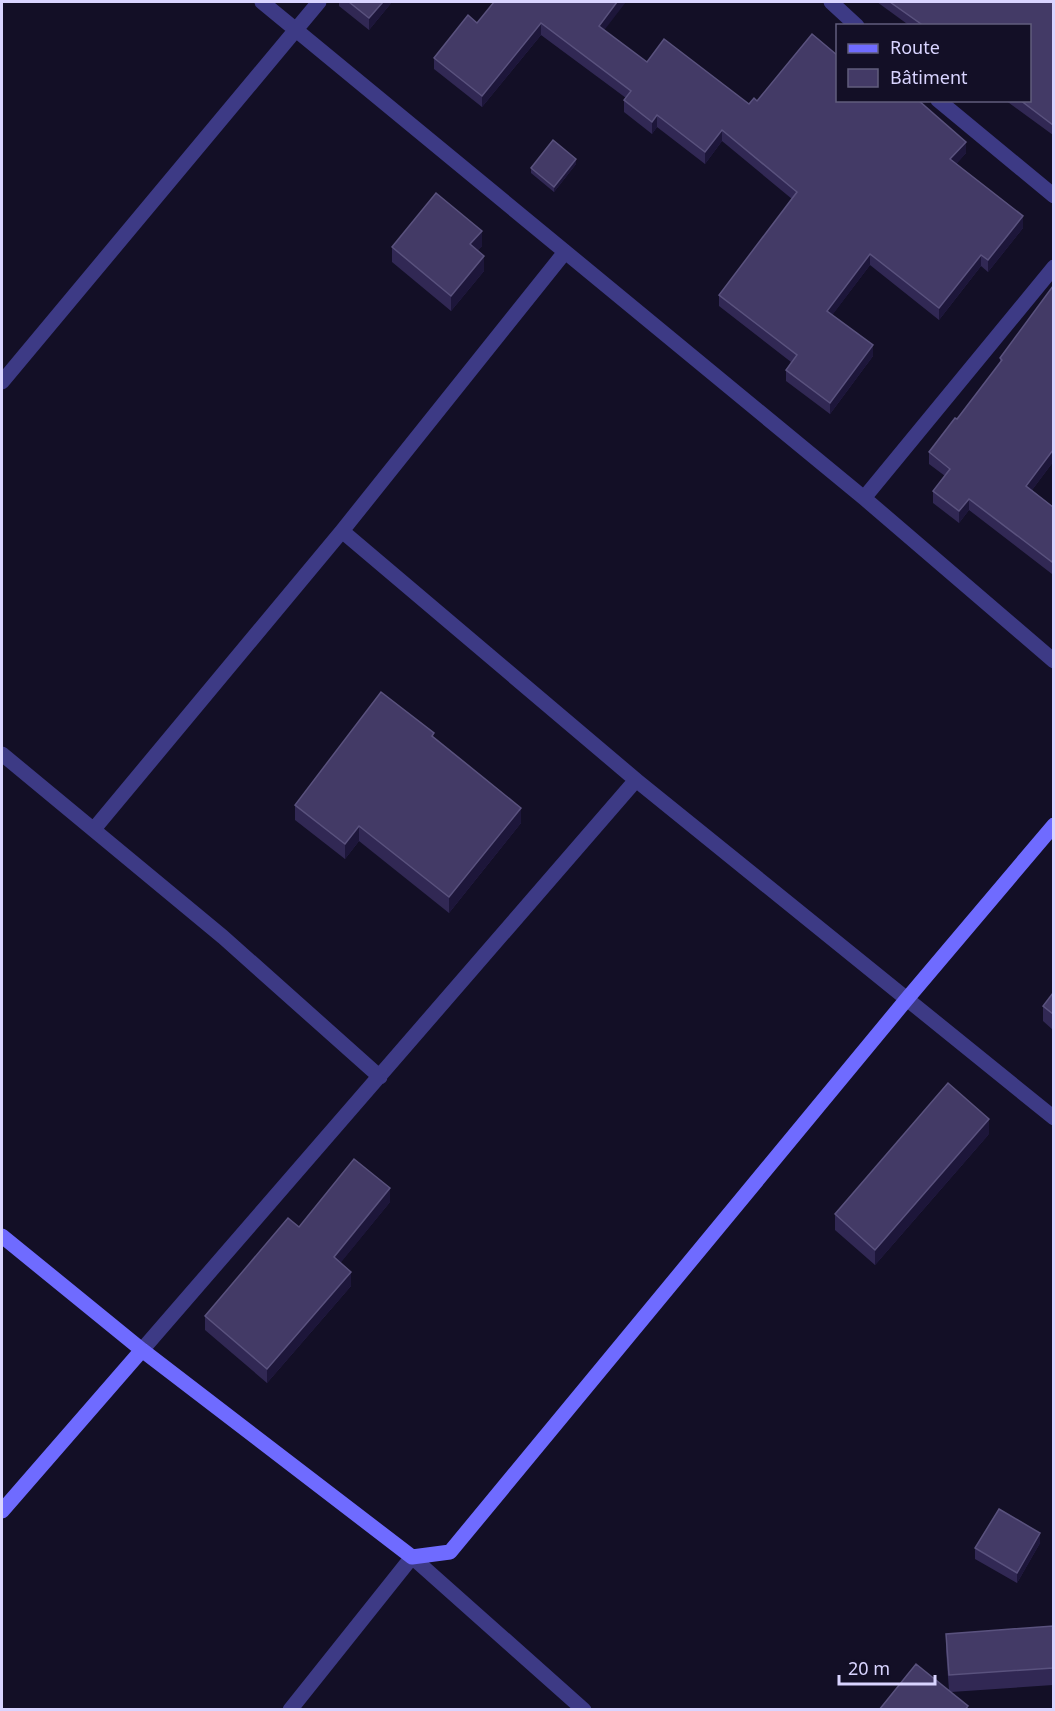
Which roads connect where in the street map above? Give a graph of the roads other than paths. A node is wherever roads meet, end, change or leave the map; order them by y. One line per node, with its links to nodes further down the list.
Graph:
1 (262, 2): 5 (street)
2 (319, 2): 5 (street)
3 (831, 2): 4 (street)
4 (855, 24)
5 (296, 29): 8 (street); 10 (street)
6 (940, 102): 7 (street)
7 (1053, 196)
8 (565, 252): 11 (street); 12 (street)
9 (1053, 267): 11 (street)
10 (2, 382)
11 (864, 498): 13 (street)
12 (342, 531): 15 (street); 17 (street)
13 (1053, 661)
14 (2, 754): 17 (street)
15 (636, 780): 18 (street); 19 (street)
16 (1053, 825): 18 (street)
17 (94, 830): 19 (street)
18 (906, 1000): 20 (street); 24 (street)
19 (380, 1077): 22 (street)
20 (1053, 1118)
21 (2, 1236): 22 (street)
22 (142, 1350): 23 (street); 24 (street)
23 (2, 1511)
24 (412, 1557): 25 (street); 26 (street)
25 (290, 1710)
26 (584, 1710)

